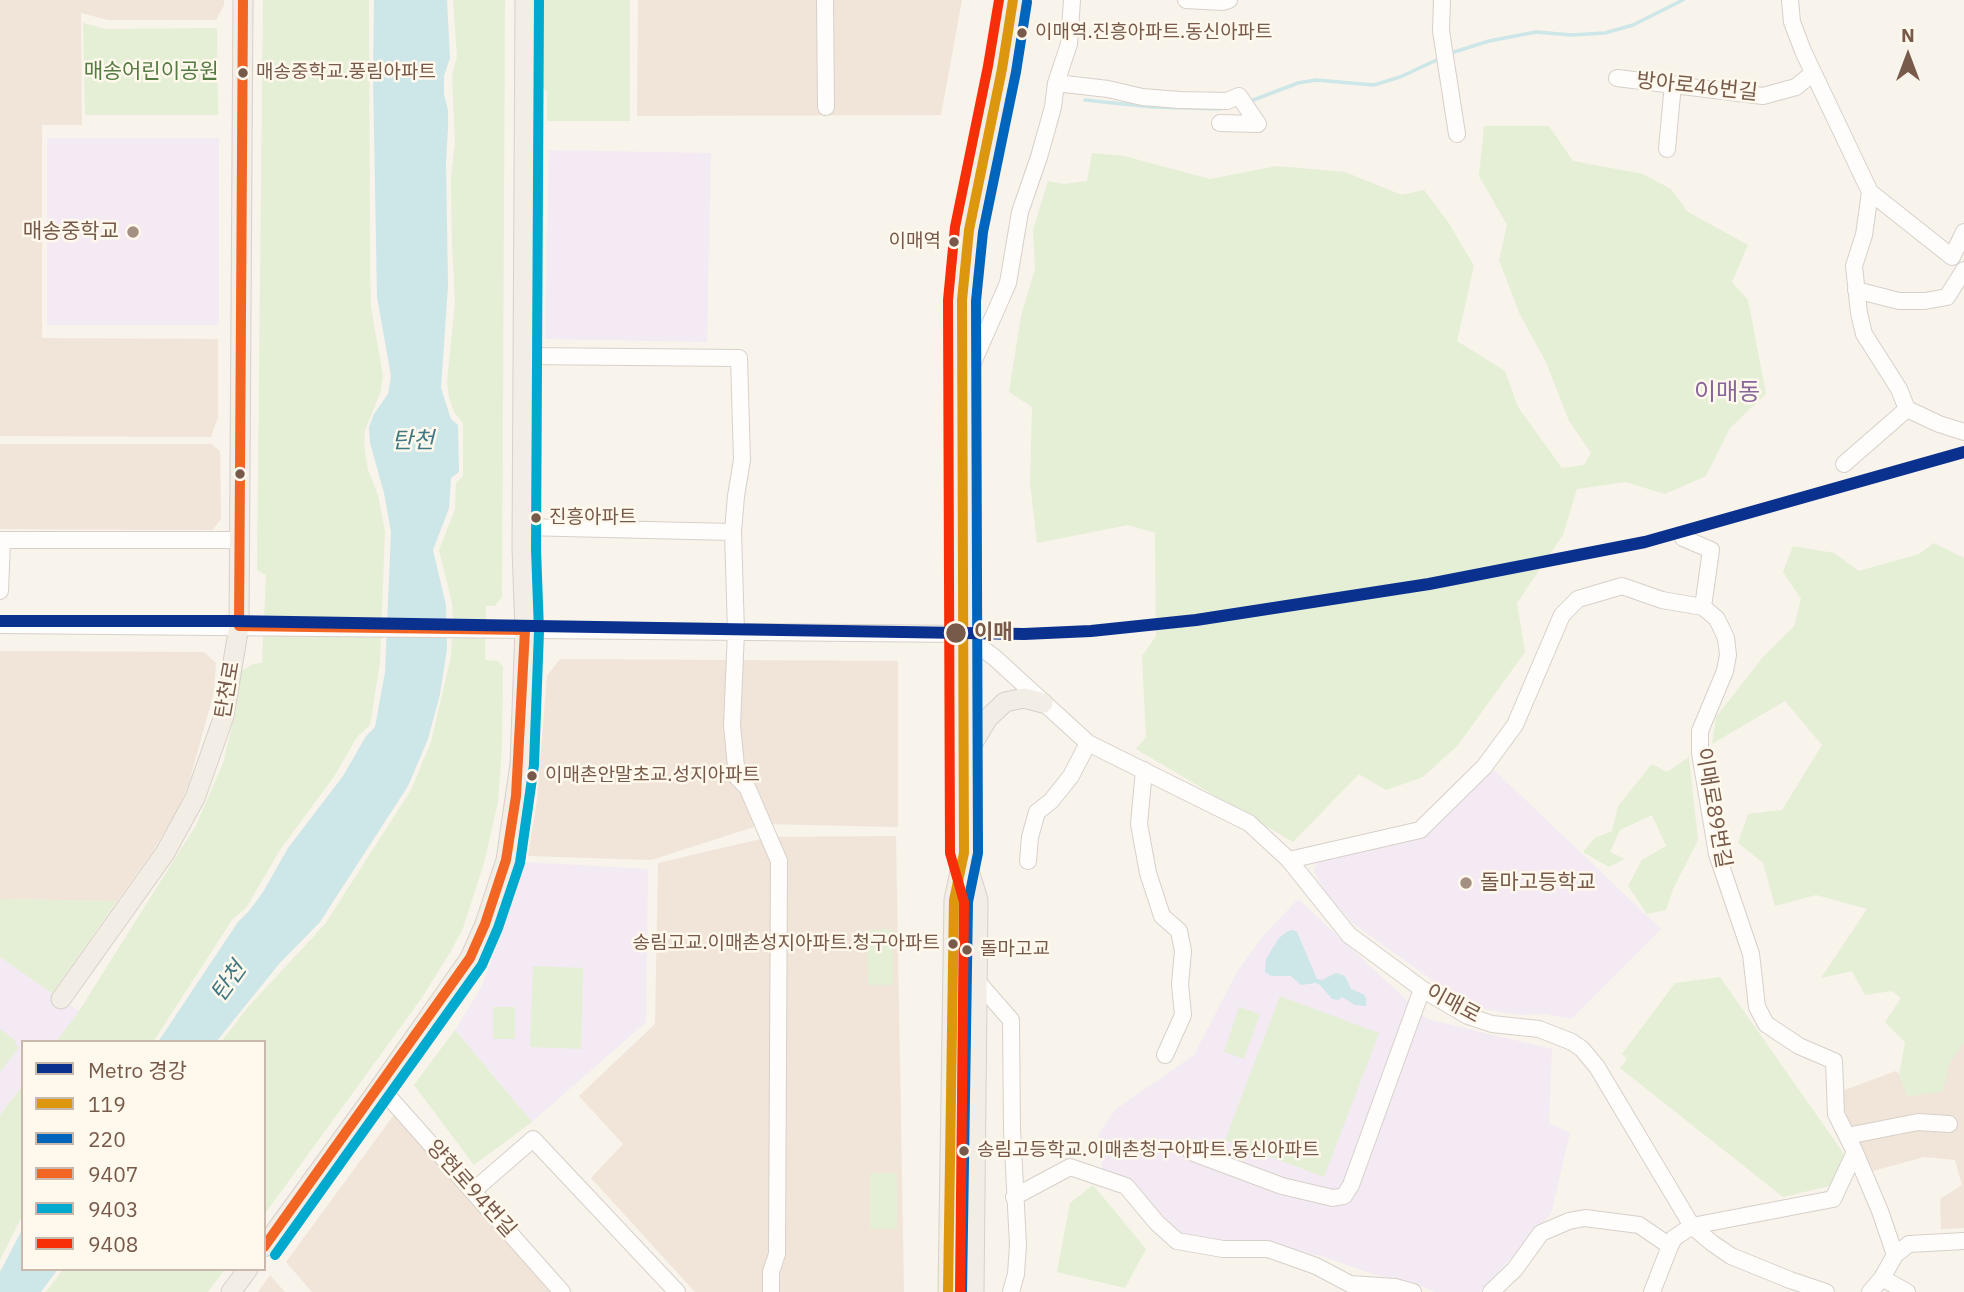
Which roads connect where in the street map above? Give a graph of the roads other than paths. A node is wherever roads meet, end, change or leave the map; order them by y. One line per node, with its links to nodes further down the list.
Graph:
1 (243, 0): 31 (main road, 탄천로)
2 (524, 0): 22 (main road)
3 (825, 0): 14 (street)
4 (1013, 0): 23 (main road)
5 (1072, 0): 12 (street)
6 (1186, 0): 9 (street)
7 (1442, 0): 16 (street)
8 (1790, 0): 10 (street)
9 (1224, 1)
10 (1813, 73): 13 (street, 방아로46번길); 18 (street)
11 (1617, 78): 13 (street, 방아로46번길)
12 (1056, 83): 15 (street); 23 (street)
13 (1673, 84): 17 (street)
14 (826, 107)
15 (1220, 123)
16 (1457, 134)
17 (1667, 149)
18 (1870, 192): 20 (street); 21 (street)
19 (1964, 232): 20 (street)
20 (1960, 265): 21 (street)
21 (1856, 290): 24 (street)
22 (522, 356): 27 (main road); 28 (street)
23 (962, 388): 38 (main road)
24 (1907, 409): 25 (street); 26 (street)
25 (1964, 432)
26 (1844, 464)
27 (522, 527): 28 (street); 36 (main road)
28 (733, 532): 37 (street)
29 (1683, 538): 33 (street)
30 (2, 540): 31 (street); 32 (street)
31 (239, 540): 35 (main road, 탄천로)
32 (0, 591)
33 (1703, 607): 44 (street); 52 (street, 이매로89번길)
34 (0, 625): 35 (street)
35 (239, 626): 36 (street); 48 (main road, 탄천로)
36 (525, 630): 37 (street); 50 (main road)
37 (736, 632): 38 (street); 68 (street)
38 (963, 634): 39 (street, 이매로); 41 (main road)
39 (1043, 703): 40 (street, 이매로); 41 (main road)
40 (1088, 743): 42 (street, 이매로); 45 (street)
41 (964, 759): 43 (main road)
42 (1144, 770): 44 (street, 이매로); 49 (street)
43 (964, 853): 46 (main road); 69 (main road)
44 (1289, 860): 47 (street, 이매로)
45 (1028, 861)
46 (976, 980): 56 (street); 70 (main road)
47 (1422, 989): 53 (street); 57 (street, 이매로)
48 (61, 999)
49 (1165, 1055)
50 (380, 1087): 55 (street, 양현로94번길); 59 (main road)
51 (1949, 1124): 52 (street)
52 (1847, 1136): 54 (street)
53 (1191, 1152)
54 (1854, 1152): 57 (street); 61 (street)
55 (473, 1191): 66 (street, 양현로94번길); 67 (street)
56 (1014, 1197): 71 (street); 72 (street)
57 (1692, 1226): 60 (street); 64 (street, 이매로)
58 (1964, 1241): 61 (street)
59 (266, 1244)
60 (1670, 1245): 73 (street); 74 (street)
61 (1895, 1255): 63 (street)
62 (247, 1271): 65 (main road)
63 (1882, 1278): 75 (street); 76 (street)
64 (1821, 1291)
65 (232, 1292)
66 (562, 1292)
67 (677, 1292)
68 (771, 1292)
69 (948, 1292)
70 (974, 1292)
71 (1011, 1292)
72 (1413, 1292)
73 (1491, 1292)
74 (1652, 1292)
75 (1870, 1292)
76 (1907, 1292)

